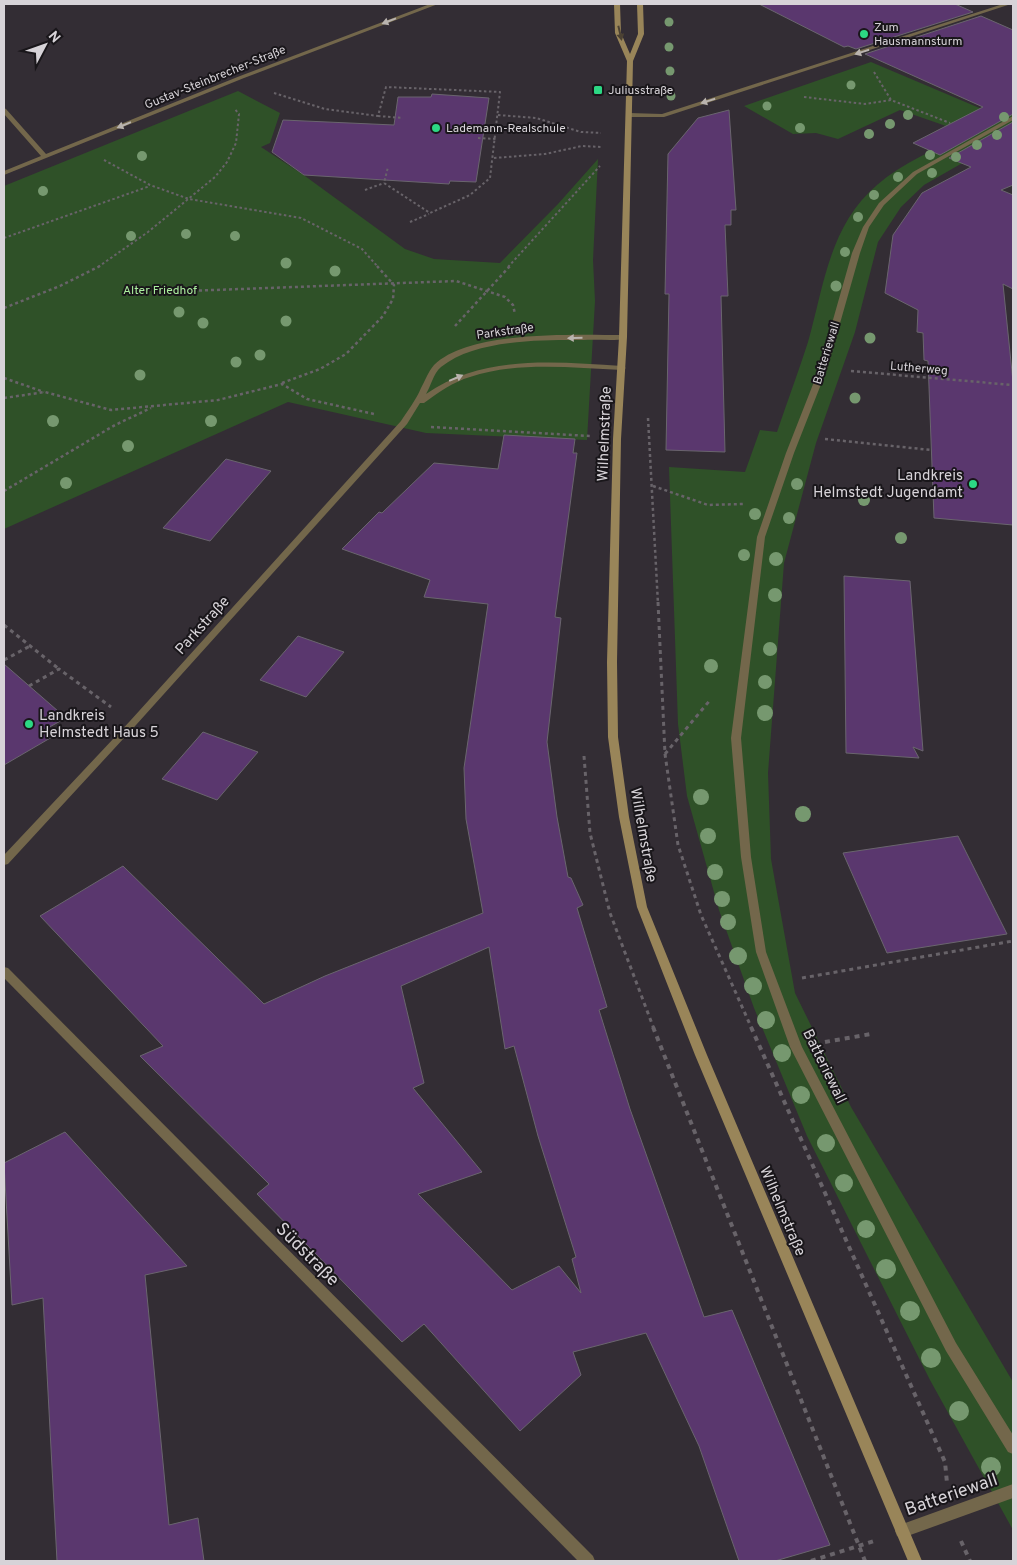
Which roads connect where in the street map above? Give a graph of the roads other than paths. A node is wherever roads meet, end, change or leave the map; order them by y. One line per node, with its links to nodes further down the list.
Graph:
1 (435, 4): 9 (street, Gustav-Steinbrecher-Straße, one-way to 9)
2 (617, 4): 5 (main road, Wilhelmstraße, one-way to 5)
3 (640, 4): 5 (main road, Wilhelmstraße)
4 (1008, 4): 7 (street, one-way to 7)
5 (630, 61): 7 (main road, Wilhelmstraße)
6 (4, 110): 9 (street)
7 (629, 115): 11 (main road, Wilhelmstraße)
8 (1013, 118): 16 (street, Batteriewall)
9 (45, 157): 10 (street, Gustav-Steinbrecher-Straße)
10 (4, 173)
11 (624, 337): 12 (main road, Wilhelmstraße); 13 (street, Parkstraße, one-way to 13)
12 (622, 368): 13 (street, Parkstraße, one-way to 12); 18 (main road, Wilhelmstraße)
13 (416, 405): 14 (street, Parkstraße)
14 (4, 861)
15 (4, 971): 19 (street, Südstraße)
16 (1013, 1447)
17 (1013, 1492): 18 (street, Batteriewall)
18 (902, 1531): 20 (main road, Wilhelmstraße)
19 (588, 1561)
20 (915, 1561)

